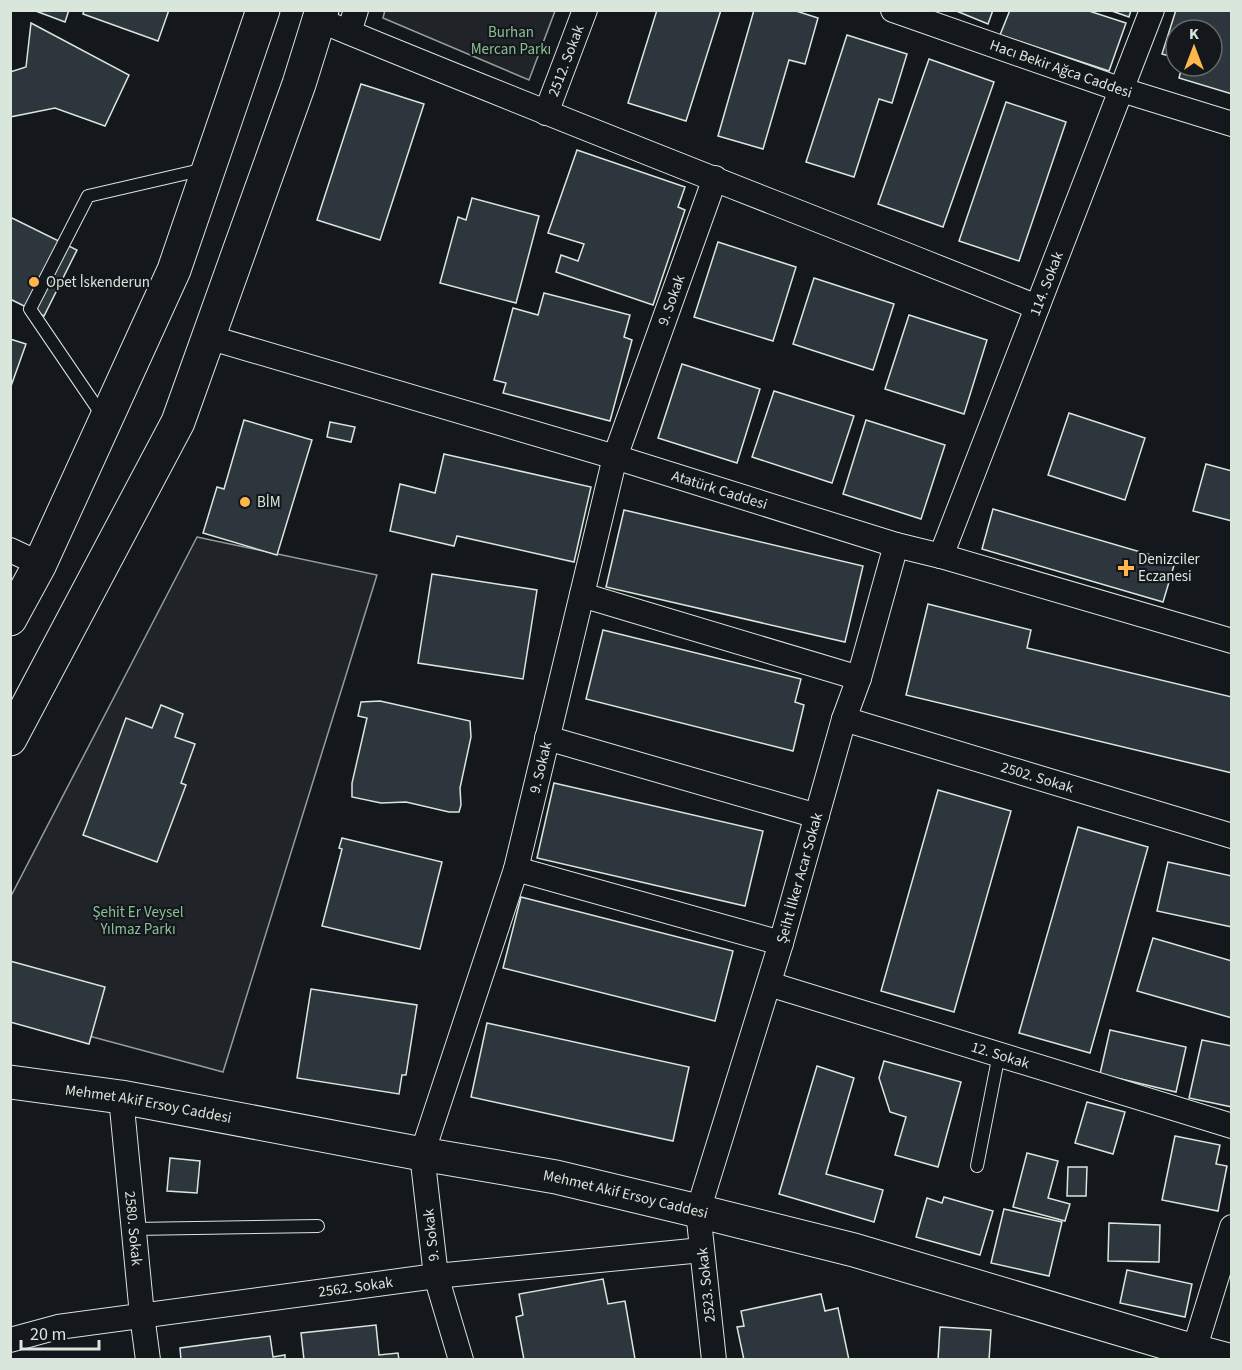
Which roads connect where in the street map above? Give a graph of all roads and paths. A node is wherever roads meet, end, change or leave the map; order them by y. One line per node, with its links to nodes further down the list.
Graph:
1 (263, 10): 9 (main road)
2 (585, 10): 7 (street, 2512. Sokak)
3 (893, 10): 6 (street, Hacı Bekir Ağca Caddesi)
4 (1152, 10): 6 (street, 114. Sokak)
5 (336, 18): 7 (street); 12 (main road)
6 (1122, 90): 8 (street, Hacı Bekir Ağca Caddesi); 11 (street, 114. Sokak)
7 (546, 113): 10 (street)
8 (1232, 124)
9 (209, 168): 13 (main road); 13 (lane)
10 (715, 178): 11 (street); 14 (street, 9. Sokak)
11 (1037, 307): 17 (street, 114. Sokak)
12 (208, 338): 14 (street, Atatürk Caddesi); 25 (main road)
13 (106, 421): 18 (main road)
14 (615, 457): 15 (street, Atatürk Caddesi); 19 (street, 9. Sokak)
15 (896, 545): 17 (street, Atatürk Caddesi); 22 (street, Şeiht İlker Acar Sokak)
16 (10, 550): 18 (street)
17 (941, 556): 21 (street, Atatürk Caddesi)
18 (39, 564): 20 (main road)
19 (582, 595): 22 (street); 24 (street, 9. Sokak)
20 (10, 619)
21 (1232, 641)
22 (859, 678): 23 (street, Şeiht İlker Acar Sokak)
23 (844, 719): 26 (street, Şeiht İlker Acar Sokak); 27 (street, 2502. Sokak)
24 (547, 738): 26 (street); 28 (street, 9. Sokak)
25 (10, 739)
26 (817, 816): 29 (street, Şeiht İlker Acar Sokak)
27 (1232, 836)
28 (516, 869): 29 (street); 35 (street, 9. Sokak)
29 (781, 943): 30 (street, Şeiht İlker Acar Sokak)
30 (769, 984): 31 (street, 12. Sokak); 37 (street, Şeiht İlker Acar Sokak)
31 (999, 1054): 34 (street, 12. Sokak); 36 (lane)
32 (10, 1082): 33 (main road, Mehmet Akif Ersoy Caddesi)
33 (121, 1097): 35 (main road, Mehmet Akif Ersoy Caddesi); 40 (street, 2580. Sokak)
34 (1232, 1126)
35 (422, 1154): 37 (main road, Mehmet Akif Ersoy Caddesi); 42 (street, 9. Sokak)
36 (977, 1166)
37 (698, 1211): 41 (street, 2523. Sokak); 45 (main road, Mehmet Akif Ersoy Caddesi)
38 (318, 1226): 40 (lane)
39 (1232, 1227): 45 (street)
40 (134, 1229): 43 (street, 2580. Sokak)
41 (702, 1250): 42 (street, 2562. Sokak); 48 (street, 2523. Sokak)
42 (436, 1276): 43 (street, 2562. Sokak); 47 (street, 9. Sokak)
43 (142, 1315): 44 (street, 2562. Sokak); 46 (street, 2580. Sokak)
44 (10, 1340)
45 (1192, 1355): 49 (main road, Mehmet Akif Ersoy Caddesi)
46 (148, 1359)
47 (461, 1359)
48 (714, 1359)
49 (1228, 1359)

